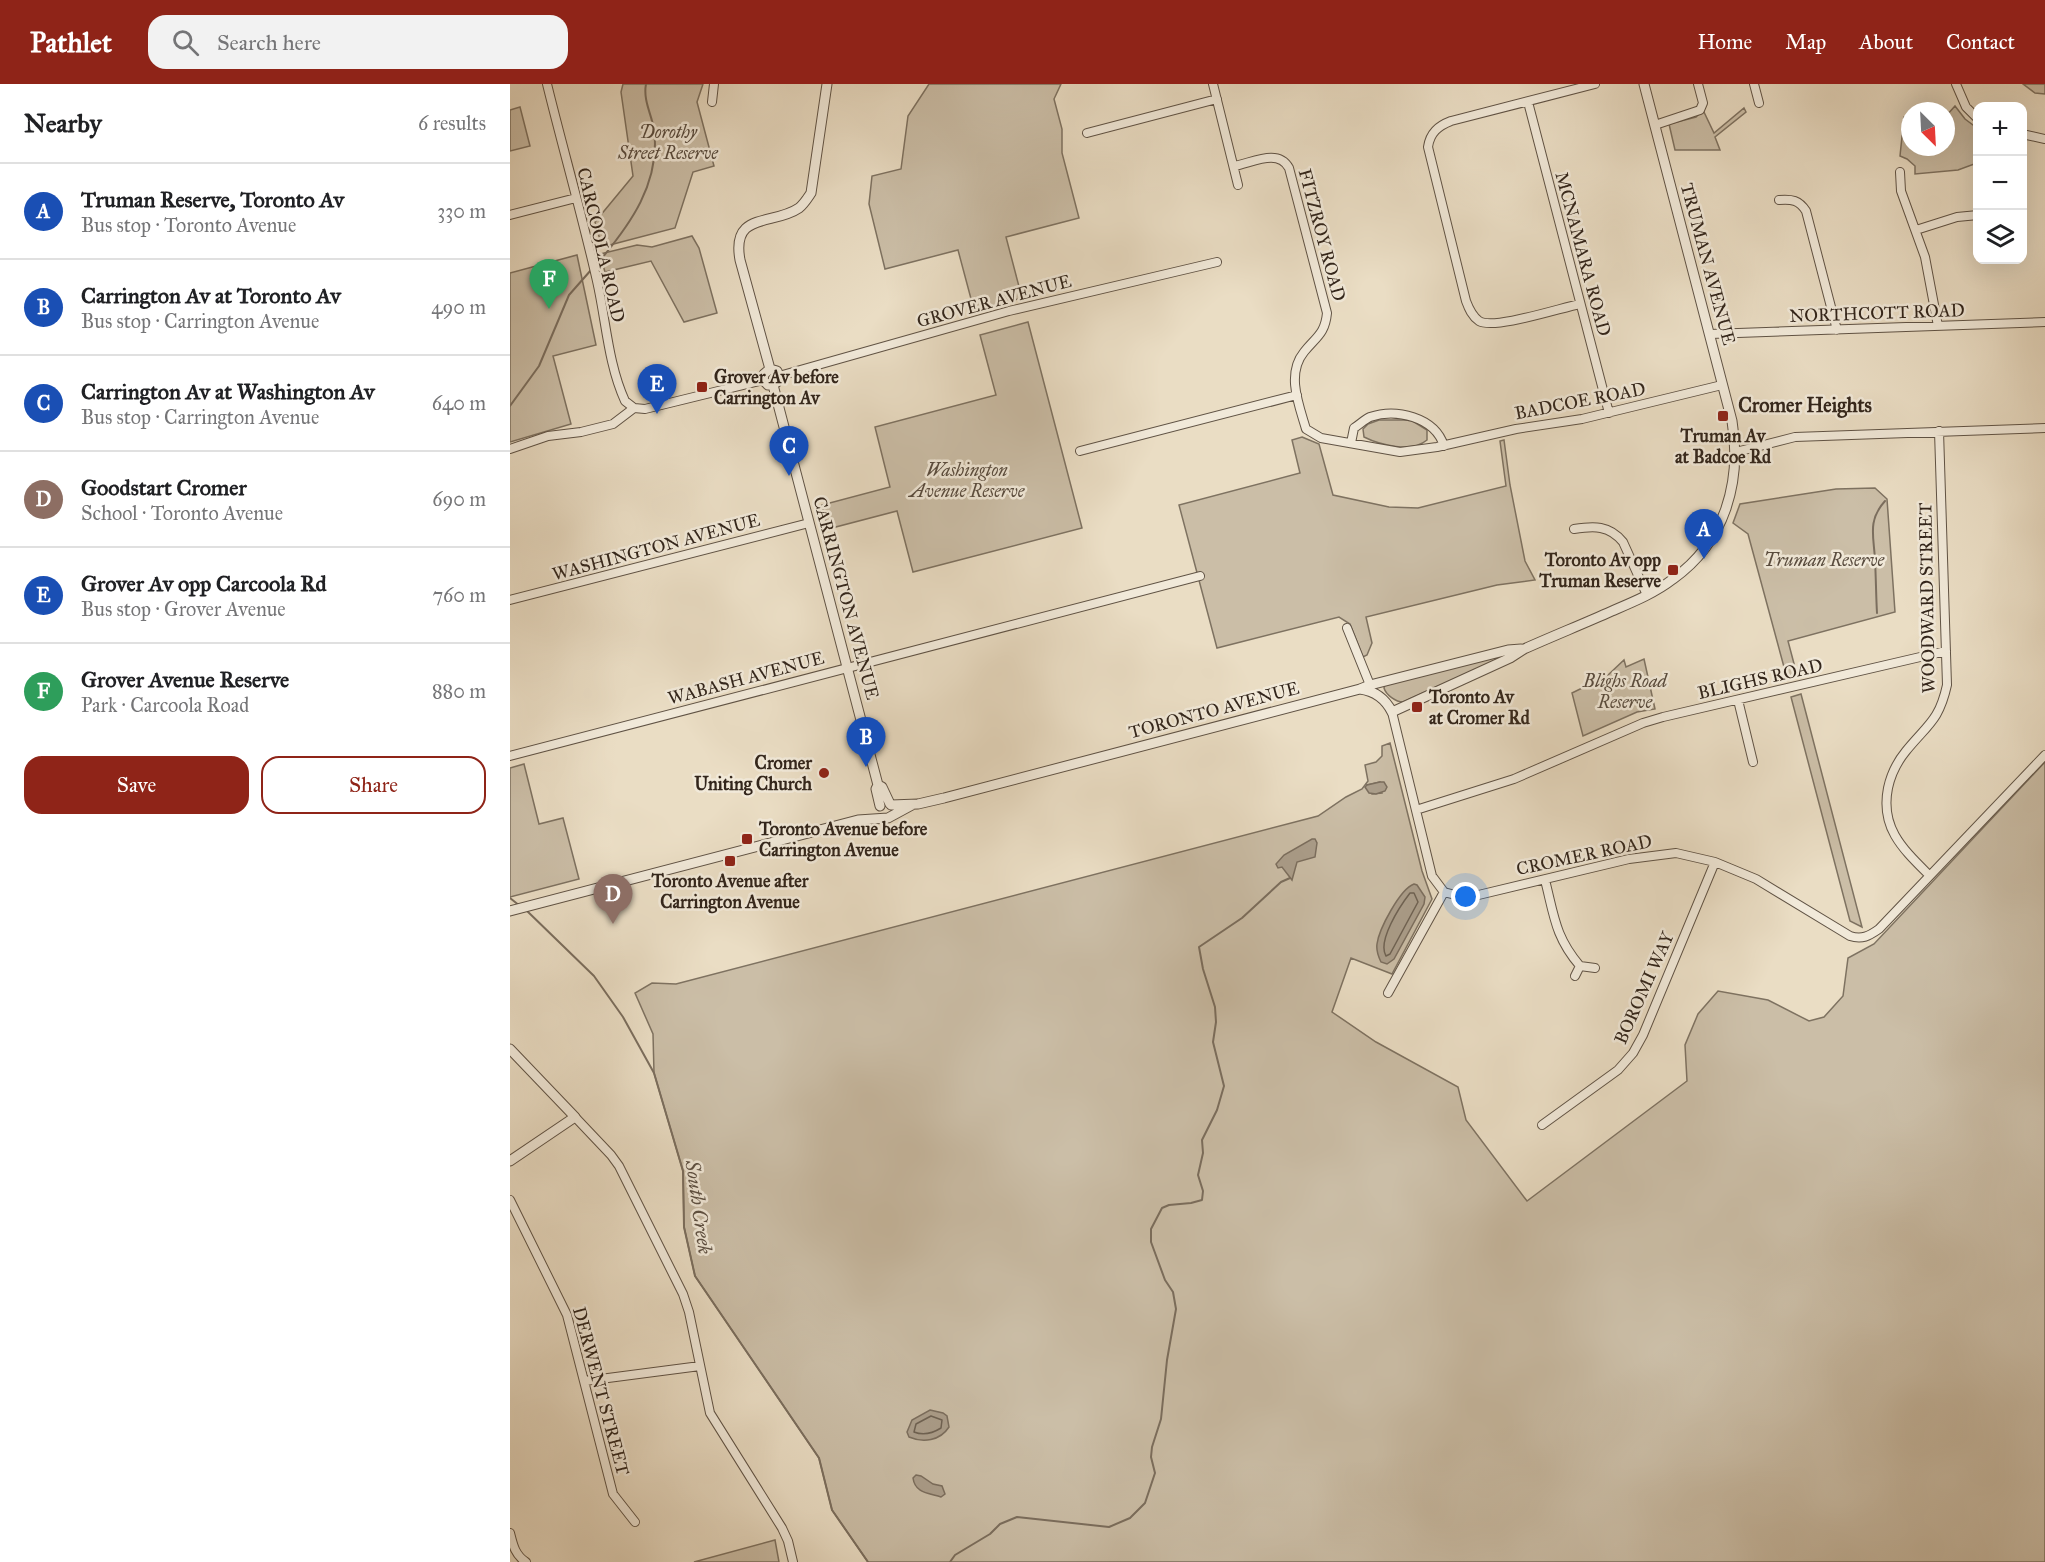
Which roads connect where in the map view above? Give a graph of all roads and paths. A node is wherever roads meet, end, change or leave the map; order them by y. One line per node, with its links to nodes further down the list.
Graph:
1 (547, 84): 22 (street, CARCOOLA ROAD)
2 (714, 84): 11 (street)
3 (827, 84): 33 (street)
4 (1213, 84): 10 (street)
5 (1595, 84): 12 (street)
6 (1644, 84): 15 (street, TRUMAN AVENUE)
7 (1698, 84): 15 (street)
8 (1754, 84): 13 (street)
9 (1956, 84): 14 (street)
10 (1217, 99): 16 (street); 19 (street)
11 (712, 102)
12 (1528, 102): 28 (street, MCNAMARA ROAD); 28 (street)
13 (1759, 103)
14 (1973, 115)
15 (1655, 124): 32 (street, TRUMAN AVENUE)
16 (1088, 133)
17 (2027, 135): 18 (street)
18 (2045, 139)
19 (1234, 166): 21 (street); 38 (street, FITZROY ROAD)
20 (1900, 172): 26 (street)
21 (1238, 185)
22 (576, 198): 24 (street); 39 (street, CARCOOLA ROAD)
23 (1779, 200): 31 (street)
24 (510, 215)
25 (1973, 215): 26 (street)
26 (1916, 230): 30 (street)
27 (1217, 262): 34 (street, GROVER AVENUE)
28 (1580, 304): 40 (street, MCNAMARA ROAD)
29 (2045, 322): 30 (street, NORTHCOTT ROAD)
30 (1938, 326): 31 (street, NORTHCOTT ROAD)
31 (1837, 330): 32 (street, NORTHCOTT ROAD)
32 (1710, 334): 37 (street, TRUMAN AVENUE)
33 (770, 369): 34 (street); 35 (street)
34 (779, 376): 36 (street)
35 (764, 380): 36 (street); 39 (street)
36 (773, 385): 48 (street, CARRINGTON AVENUE)
37 (1722, 385): 40 (street, BADCOE ROAD); 47 (street, TRUMAN AVENUE)
38 (1297, 396): 43 (street, BADCOE ROAD); 46 (street)
39 (634, 408): 45 (street)
40 (1610, 413): 44 (street, BADCOE ROAD)
41 (2045, 428): 42 (street)
42 (1939, 431): 47 (street); 55 (street, WOODWARD STREET)
43 (1351, 443): 44 (street, BADCOE ROAD); 44 (street)
44 (1444, 446)
45 (510, 449)
46 (1080, 451)
47 (1736, 452): 51 (street, TORONTO AVENUE)
48 (809, 523): 52 (street, WASHINGTON AVENUE); 56 (street, CARRINGTON AVENUE)
49 (1574, 529): 51 (street)
50 (1200, 576): 56 (street, WABASH AVENUE)
51 (1647, 595): 54 (street, TORONTO AVENUE)
52 (510, 600)
53 (1347, 628): 57 (street)
54 (1524, 649): 57 (street, TORONTO AVENUE); 60 (street, TORONTO AVENUE)
55 (1946, 651): 59 (street, BLIGHS ROAD); 67 (street, WOODWARD STREET)
56 (847, 667): 62 (street, WABASH AVENUE); 64 (street, CARRINGTON AVENUE)
57 (1370, 685): 58 (street, TORONTO AVENUE)
58 (1360, 689): 60 (street); 64 (street, TORONTO AVENUE)
59 (1738, 700): 63 (street); 65 (street, BLIGHS ROAD)
60 (1392, 712): 65 (street)
61 (2045, 755): 67 (street, CROMER ROAD)
62 (510, 756)
63 (1753, 762)
64 (886, 809): 70 (street, TORONTO AVENUE)
65 (1416, 810): 69 (street)
66 (1715, 862): 67 (street, CROMER ROAD); 68 (street, CROMER ROAD); 77 (street, BOROMI WAY)
67 (1929, 875)
68 (1545, 880): 69 (street, CROMER ROAD); 71 (street)
69 (1444, 892): 74 (street)
70 (512, 910)
71 (1581, 966): 72 (street); 73 (street)
72 (1595, 968)
73 (1575, 976)
74 (1388, 993)
75 (510, 1049): 76 (street)
76 (575, 1116): 78 (street); 80 (street)
77 (1542, 1125)
78 (510, 1161)
79 (510, 1200): 81 (street, DERWENT STREET)
80 (700, 1366): 81 (street); 85 (street)
81 (585, 1381): 82 (street, DERWENT STREET)
82 (635, 1522)
83 (510, 1533): 84 (street)
84 (526, 1562)
85 (793, 1562)

